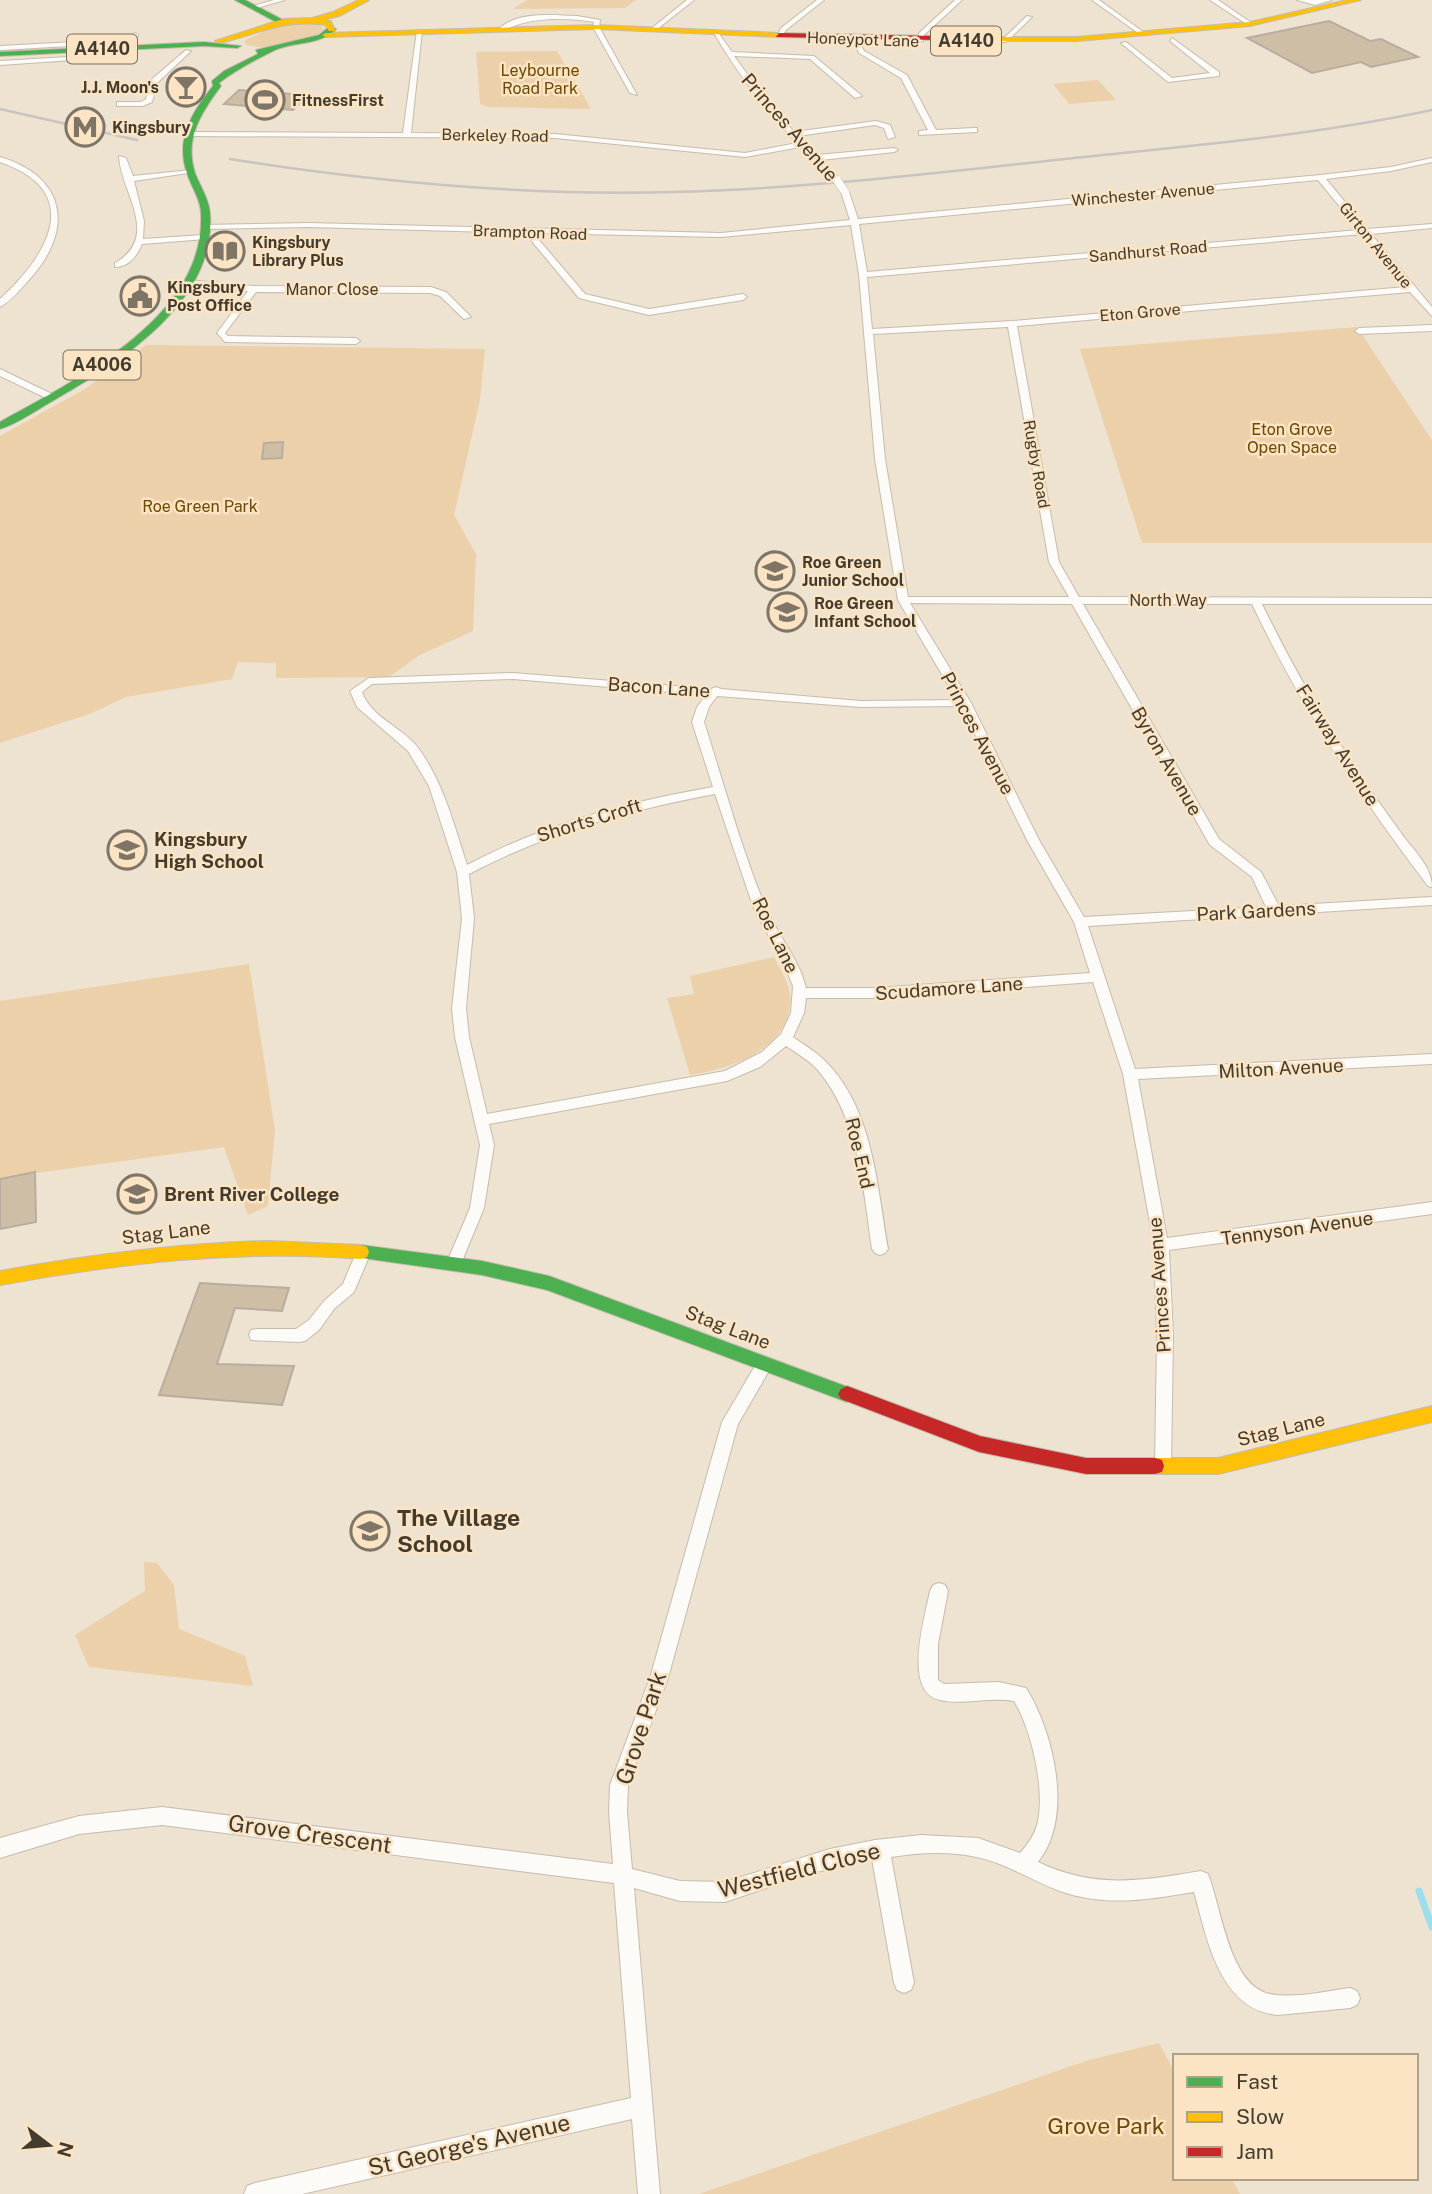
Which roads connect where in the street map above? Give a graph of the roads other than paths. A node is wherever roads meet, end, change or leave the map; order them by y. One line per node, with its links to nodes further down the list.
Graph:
1 (282, 0): 11 (street)
2 (365, 0): 13 (main road)
3 (691, 0): 16 (street)
4 (821, 0): 20 (street)
5 (959, 0): 22 (street)
6 (1095, 0): 19 (street)
7 (1213, 0): 14 (street)
8 (1300, 0): 9 (street)
9 (1329, 0)
10 (1357, 0): 14 (main road, Honeypot Lane / A4140)
11 (261, 14): 13 (main road); 30 (main road)
12 (1029, 17): 24 (street)
13 (327, 24): 17 (main road, Honeypot Lane / A4140); 30 (main road)
14 (1250, 24): 19 (main road, Honeypot Lane / A4140)
15 (596, 27): 16 (main road, Honeypot Lane / A4140); 17 (main road, Honeypot Lane / A4140); 33 (street)
16 (654, 29): 18 (main road, Honeypot Lane / A4140)
17 (414, 31): 40 (street)
18 (717, 33): 20 (main road, Honeypot Lane / A4140); 31 (street, Princes Avenue)
19 (1143, 34): 24 (main road, Honeypot Lane / A4140)
20 (779, 36): 21 (main road, Honeypot Lane / A4140)
21 (855, 39): 22 (main road, Honeypot Lane / A4140); 37 (street)
22 (921, 40): 24 (main road, Honeypot Lane / A4140)
23 (1172, 40): 25 (street)
24 (1004, 41)
25 (1124, 43)
26 (0, 48): 27 (street)
27 (73, 50): 29 (main road, A4140); 30 (main road, A4140); 32 (street)
28 (188, 51): 35 (street)
29 (0, 54)
30 (239, 54): 39 (main road)
31 (728, 54): 34 (street); 41 (street, Princes Avenue)
32 (0, 63)
33 (634, 93)
34 (858, 96)
35 (120, 104)
36 (974, 130): 37 (street)
37 (933, 132): 38 (street)
38 (922, 133)
39 (186, 134): 40 (street, Berkeley Road); 49 (main road, A4006)
40 (407, 134): 43 (street, Berkeley Road)
41 (793, 134): 42 (street); 43 (street, Princes Avenue)
42 (891, 137)
43 (802, 144): 46 (street, Princes Avenue)
44 (894, 150): 46 (street)
45 (122, 158): 51 (street)
46 (815, 158): 52 (street, Princes Avenue, bridge)
47 (0, 159): 64 (street)
48 (1432, 160): 50 (street, Winchester Avenue)
49 (191, 172): 51 (street); 54 (main road, A4006)
50 (1320, 177): 52 (street, Winchester Avenue); 56 (street, Girton Avenue)
51 (130, 179): 57 (street)
52 (854, 221): 55 (street, Brampton Road); 59 (street, Princes Avenue)
53 (1432, 226): 56 (street, Sandhurst Road)
54 (204, 232): 55 (street, Brampton Road); 57 (street, Brampton Road); 60 (main road, A4006)
55 (529, 233): 63 (street)
56 (1368, 233): 59 (street, Sandhurst Road); 62 (street, Girton Avenue)
57 (139, 242): 58 (street)
58 (118, 265)
59 (863, 275): 70 (street, Princes Avenue)
60 (187, 284): 61 (street, Manor Close); 73 (main road, A4006)
61 (254, 289): 66 (street, Manor Close); 71 (street)
62 (1412, 289): 65 (street, Girton Avenue); 67 (street, Eton Grove)
63 (743, 298)
64 (0, 304)
65 (1432, 313)
66 (467, 317)
67 (1012, 324): 70 (street, Eton Grove); 76 (street, Rugby Road)
68 (1432, 328): 69 (street)
69 (1359, 331)
70 (869, 332): 75 (street, Princes Avenue)
71 (356, 341)
72 (0, 372): 73 (street)
73 (51, 397): 74 (main road, A4006)
74 (0, 426)
75 (904, 600): 76 (street, North Way); 80 (street, Princes Avenue)
76 (1074, 600): 77 (street, North Way); 85 (street, Byron Avenue)
77 (1255, 600): 78 (street, North Way); 83 (street, Fairway Avenue)
78 (1432, 601)
79 (716, 690): 80 (street, Bacon Lane); 81 (street, Roe Lane); 82 (street, Bacon Lane)
80 (965, 703): 86 (street, Princes Avenue)
81 (721, 789): 82 (street, Shorts Croft); 88 (street, Roe Lane)
82 (463, 872): 92 (street)
83 (1432, 883)
84 (1432, 901): 85 (street, Park Gardens)
85 (1274, 909): 86 (street, Park Gardens)
86 (1080, 922): 87 (street, Princes Avenue)
87 (1098, 977): 88 (street, Scudamore Lane); 91 (street, Princes Avenue)
88 (801, 993): 89 (street, Roe Lane)
89 (787, 1040): 92 (street); 95 (street, Roe End)
90 (1432, 1059): 91 (street, Milton Avenue)
91 (1130, 1074): 94 (street, Princes Avenue)
92 (483, 1120): 97 (street)
93 (1432, 1208): 94 (street, Tennyson Avenue)
94 (1161, 1245): 102 (street, Princes Avenue)
95 (880, 1249)
96 (363, 1252): 97 (main road, Stag Lane); 98 (main road, Stag Lane); 99 (street)
97 (456, 1262): 100 (main road, Stag Lane)
98 (0, 1278)
99 (257, 1335)
100 (765, 1364): 102 (main road, Stag Lane); 107 (street, Grove Park)
101 (1432, 1414): 102 (main road, Stag Lane)
102 (1163, 1467)
103 (939, 1591): 106 (street)
104 (0, 1848): 107 (street, Grove Crescent)
105 (880, 1849): 106 (street, Westfield Close); 107 (street, Westfield Close); 108 (street)
106 (1024, 1864): 109 (street, Westfield Close)
107 (623, 1875): 110 (street, Grove Park)
108 (904, 1983)
109 (1350, 1998)
110 (643, 2106): 111 (street, St George's Avenue); 112 (street, Grove Park)
111 (255, 2194)
112 (649, 2194)

